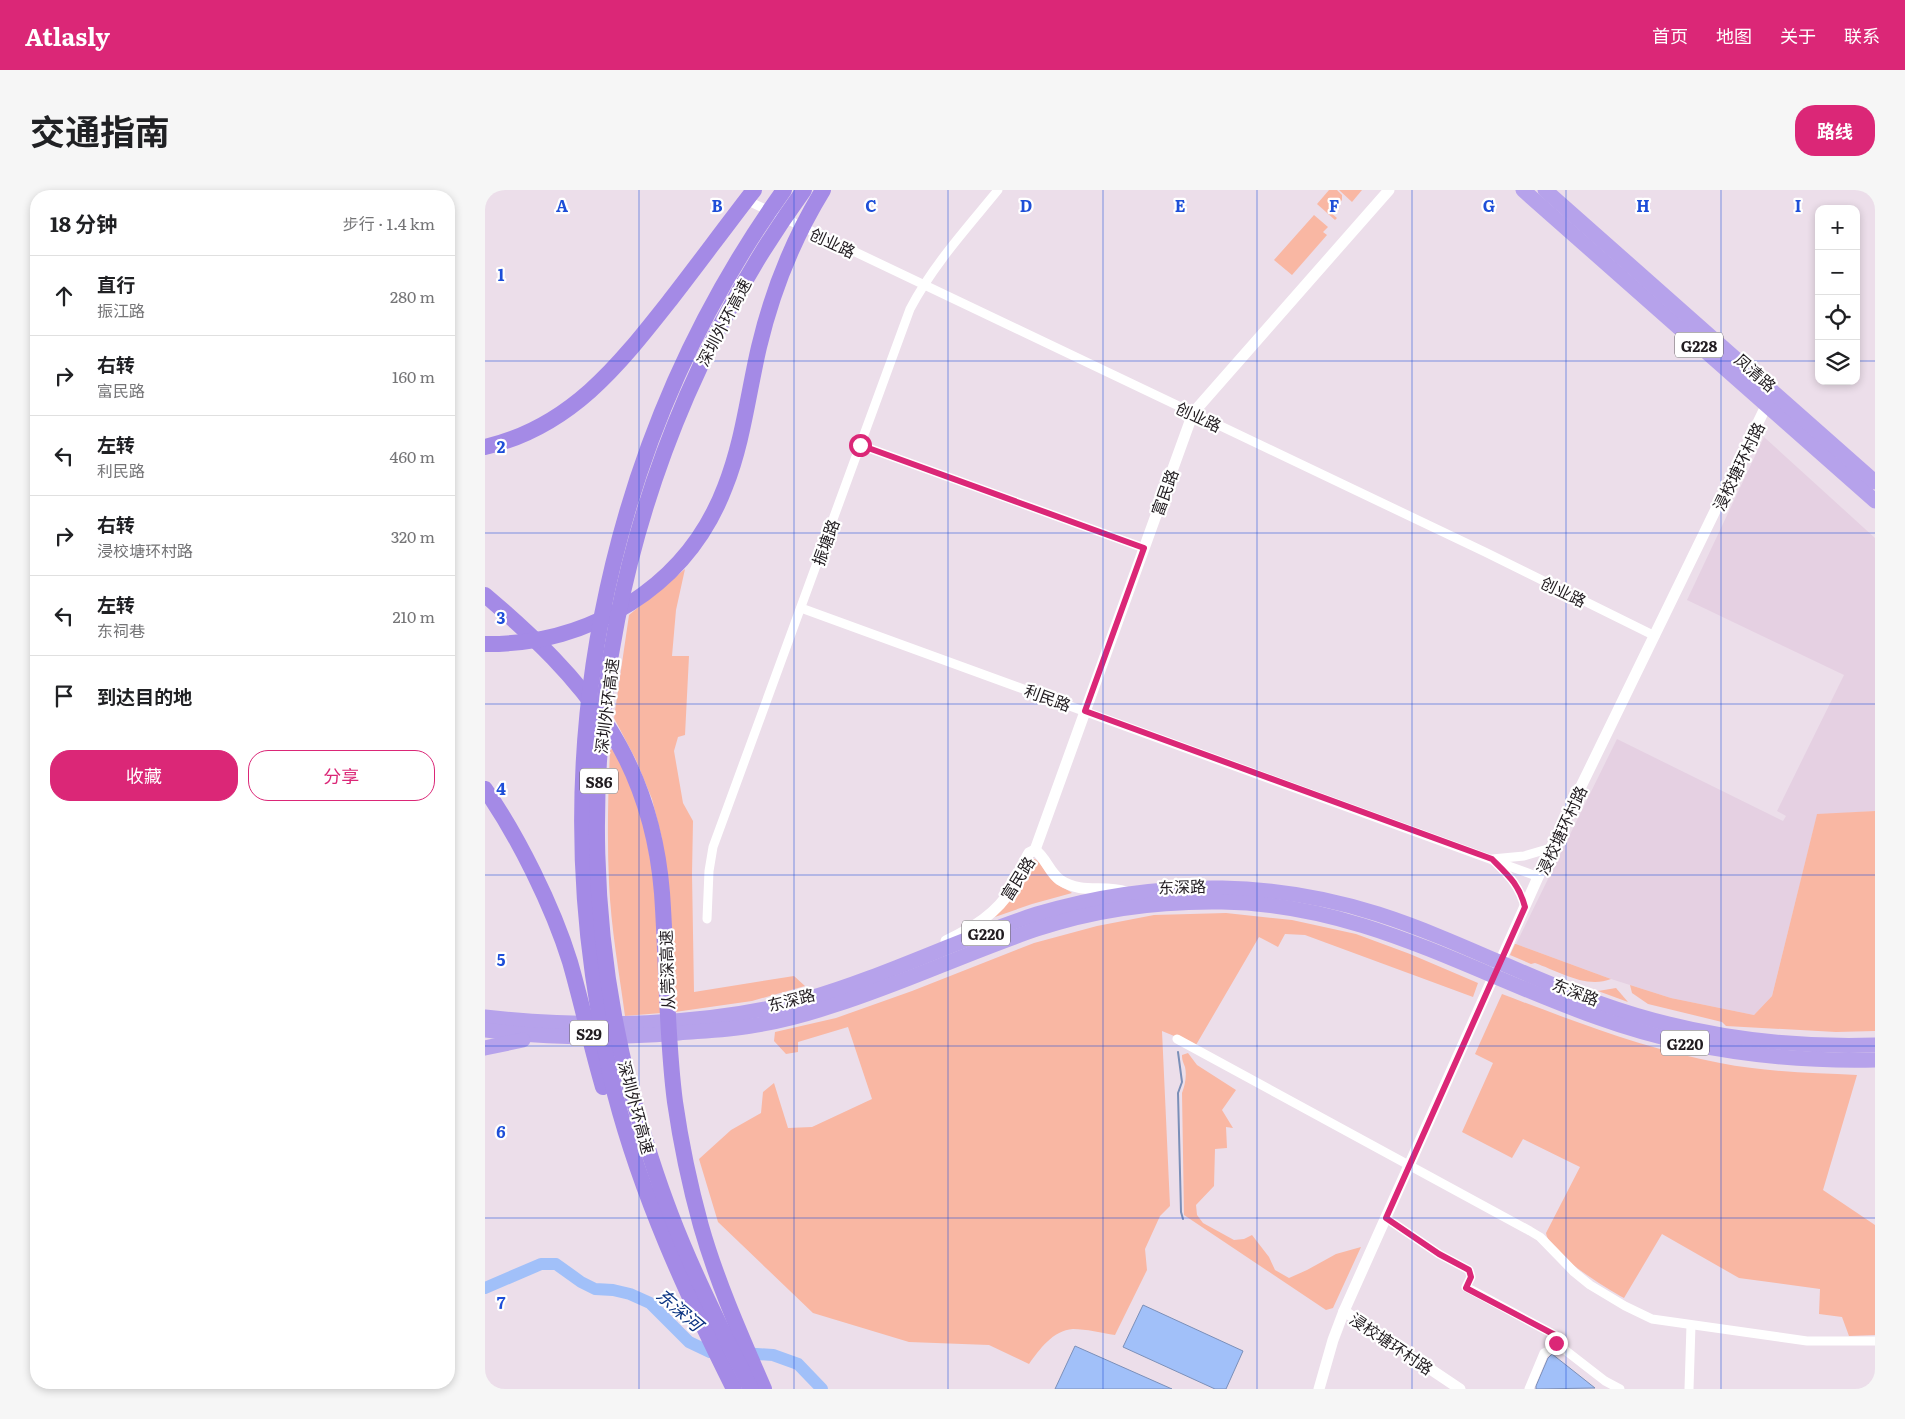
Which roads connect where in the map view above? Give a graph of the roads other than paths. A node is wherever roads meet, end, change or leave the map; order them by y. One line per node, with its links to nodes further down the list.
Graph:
1 (784, 190): 42 (highway, 深圳外环高速 / S86)
2 (804, 190): 49 (highway, 深圳外环高速 / S86)
3 (823, 190): 20 (highway)
4 (998, 190): 9 (street, 振塘路)
5 (1389, 190): 11 (street, 富民路)
6 (1523, 190): 10 (highway, 凤清路 / G228)
7 (1545, 190): 10 (highway, 凤清路 / G228)
8 (748, 194): 9 (street, 创业路); 13 (highway)
9 (923, 284): 11 (street, 创业路); 12 (street, 振塘路)
10 (1770, 399): 14 (highway, 凤清路 / G228); 15 (highway, 凤清路 / G228); 19 (street, 浸校塘环村路)
11 (1193, 413): 16 (street, 富民路); 19 (street, 创业路)
12 (860, 445): 16 (street); 18 (street, 振塘路)
13 (485, 447)
14 (1875, 482)
15 (1875, 501)
16 (1144, 548): 21 (street, 富民路)
17 (485, 595): 50 (highway, 从莞深高速)
18 (801, 608): 21 (street, 利民路); 29 (street, 振塘路)
19 (1655, 636): 23 (street, 浸校塘环村路)
20 (485, 644)
21 (1085, 711): 24 (street, 富民路); 25 (street, 利民路)
22 (485, 789): 42 (highway, S29)
23 (1551, 848): 25 (street, 利民路); 26 (street, 浸校塘环村路)
24 (1035, 850): 27 (street, 富民路); 30 (street, 富民路)
25 (1492, 859): 26 (street, 利民路); 28 (street, 利民路)
26 (1539, 877): 28 (street, 浸校塘环村路)
27 (1130, 893): 30 (highway, 东深路 / G220); 31 (highway, 东深路 / G220)
28 (1525, 907): 40 (street, 浸校塘环村路)
29 (707, 919)
30 (925, 957): 33 (highway, 东深路 / G220)
31 (1482, 963): 32 (highway, 东深路 / G220); 35 (highway, 东深路 / G220)
32 (1508, 975): 37 (highway, 东深路 / G220); 39 (highway, 东深路 / G220)
33 (485, 1017)
34 (485, 1030): 35 (highway, 东深路 / G220)
35 (549, 1036): 38 (highway)
36 (1177, 1039): 40 (street)
37 (1875, 1045)
38 (485, 1048)
39 (1875, 1060)
40 (1409, 1165): 41 (street, 浸校塘环村路); 44 (street)
41 (1386, 1218): 43 (street, 浸校塘环村路); 46 (street)
42 (682, 1281): 48 (highway, 深圳外环高速 / S29)
43 (1344, 1311): 51 (street); 52 (street, 浸校塘环村路)
44 (1691, 1326): 45 (street); 56 (street)
45 (1875, 1341)
46 (1556, 1343): 47 (street); 53 (street)
47 (1605, 1381): 54 (street); 55 (street)
48 (733, 1389)
49 (751, 1389)
50 (764, 1389)
51 (1319, 1389)
52 (1460, 1389)
53 (1529, 1389)
54 (1599, 1389)
55 (1620, 1389)
56 (1689, 1389)

